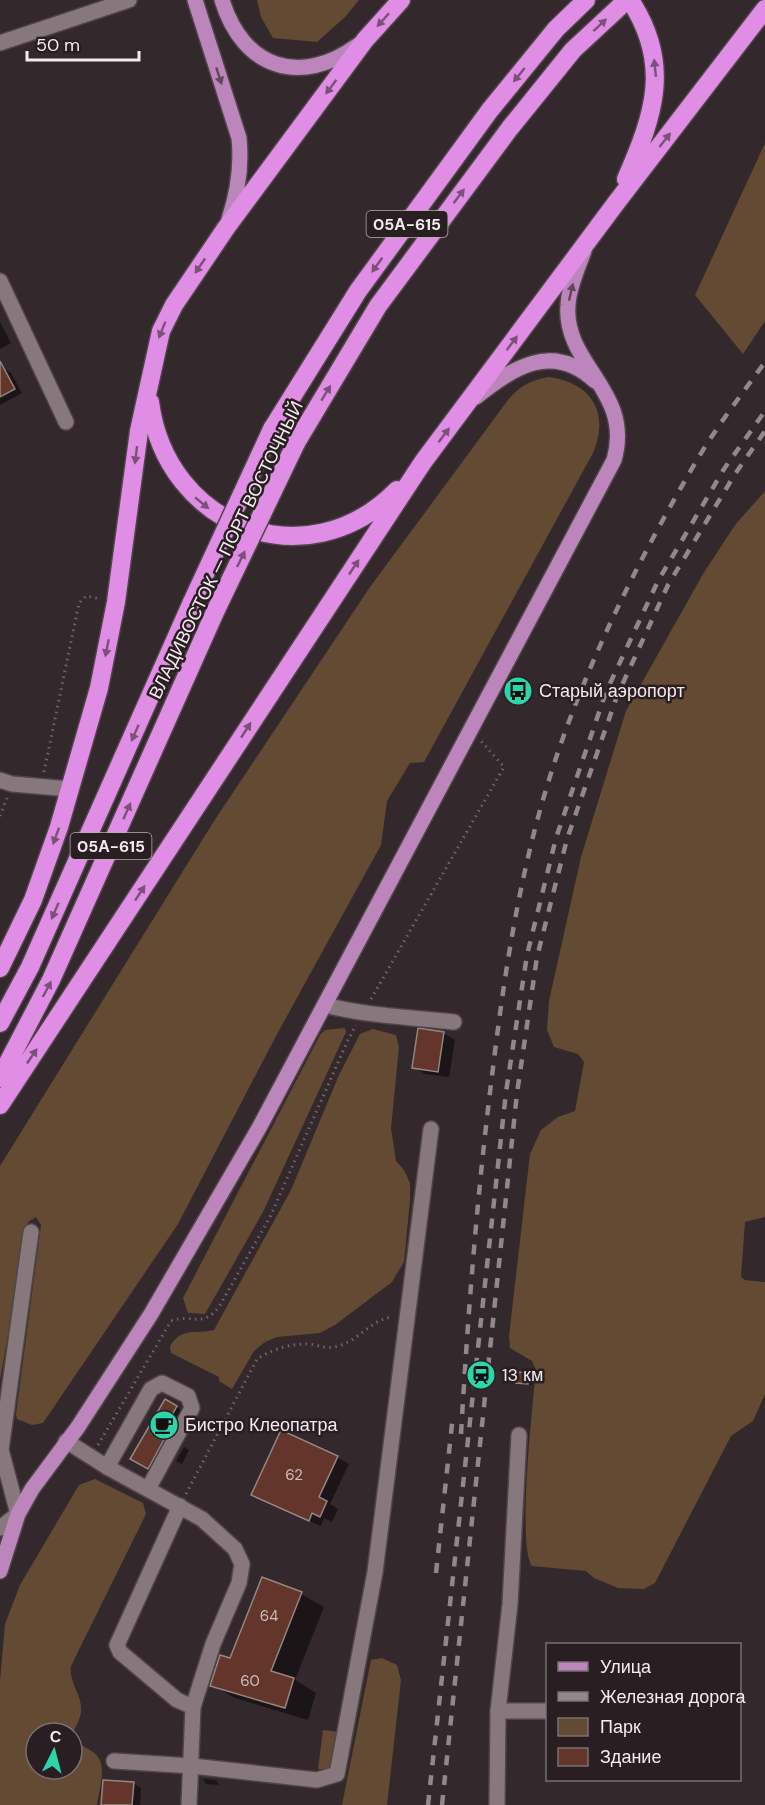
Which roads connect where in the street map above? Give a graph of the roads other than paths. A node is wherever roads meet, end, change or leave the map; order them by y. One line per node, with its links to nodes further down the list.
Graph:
1 (129, 0): 9 (street)
2 (195, 0): 11 (main road, one-way to 11)
3 (222, 0): 8 (main road)
4 (401, 0): 8 (highway, one-way to 8)
5 (586, 0): 25 (highway, ВЛАДИВОСТОК — ПОРТ ВОСТОЧНЫЙ / 05А-615, one-way to 25, bridge)
6 (628, 0): 10 (highway, one-way to 6); 26 (highway, ВЛАДИВОСТОК — ПОРТ ВОСТОЧНЫЙ / 05А-615, one-way to 6, bridge)
7 (765, 9): 10 (highway, one-way to 7)
8 (365, 40): 11 (highway, one-way to 11)
9 (0, 43)
10 (616, 203): 12 (highway)
11 (226, 228): 15 (highway, one-way to 15)
12 (588, 240): 16 (main road, one-way to 12); 17 (highway, one-way to 12)
13 (0, 281): 14 (street)
14 (4, 299): 18 (street)
15 (154, 356): 19 (highway, one-way to 19); 21 (highway, one-way to 21)
16 (600, 385): 17 (main road); 23 (main road)
17 (464, 407): 19 (highway, one-way to 17)
18 (66, 422)
19 (423, 462): 27 (highway, one-way to 19)
20 (6, 782): 21 (street)
21 (70, 789): 22 (highway, one-way to 22)
22 (0, 968)
23 (325, 1005): 24 (street); 32 (main road)
24 (454, 1022)
25 (0, 1023)
26 (0, 1078)
27 (0, 1105)
28 (431, 1129): 43 (street)
29 (32, 1232): 30 (street)
30 (2, 1413): 36 (street)
31 (519, 1435): 40 (street)
32 (66, 1441): 33 (street); 36 (main road)
33 (107, 1467): 34 (street); 34 (street)
34 (148, 1489): 35 (street)
35 (180, 1506): 39 (street); 39 (street)
36 (18, 1514): 37 (street); 38 (main road)
37 (0, 1528)
38 (0, 1571)
39 (193, 1707): 43 (street)
40 (498, 1711): 41 (street); 45 (street)
41 (546, 1711)
42 (114, 1761): 43 (street)
43 (192, 1766): 44 (street)
44 (189, 1805)
45 (497, 1805)

